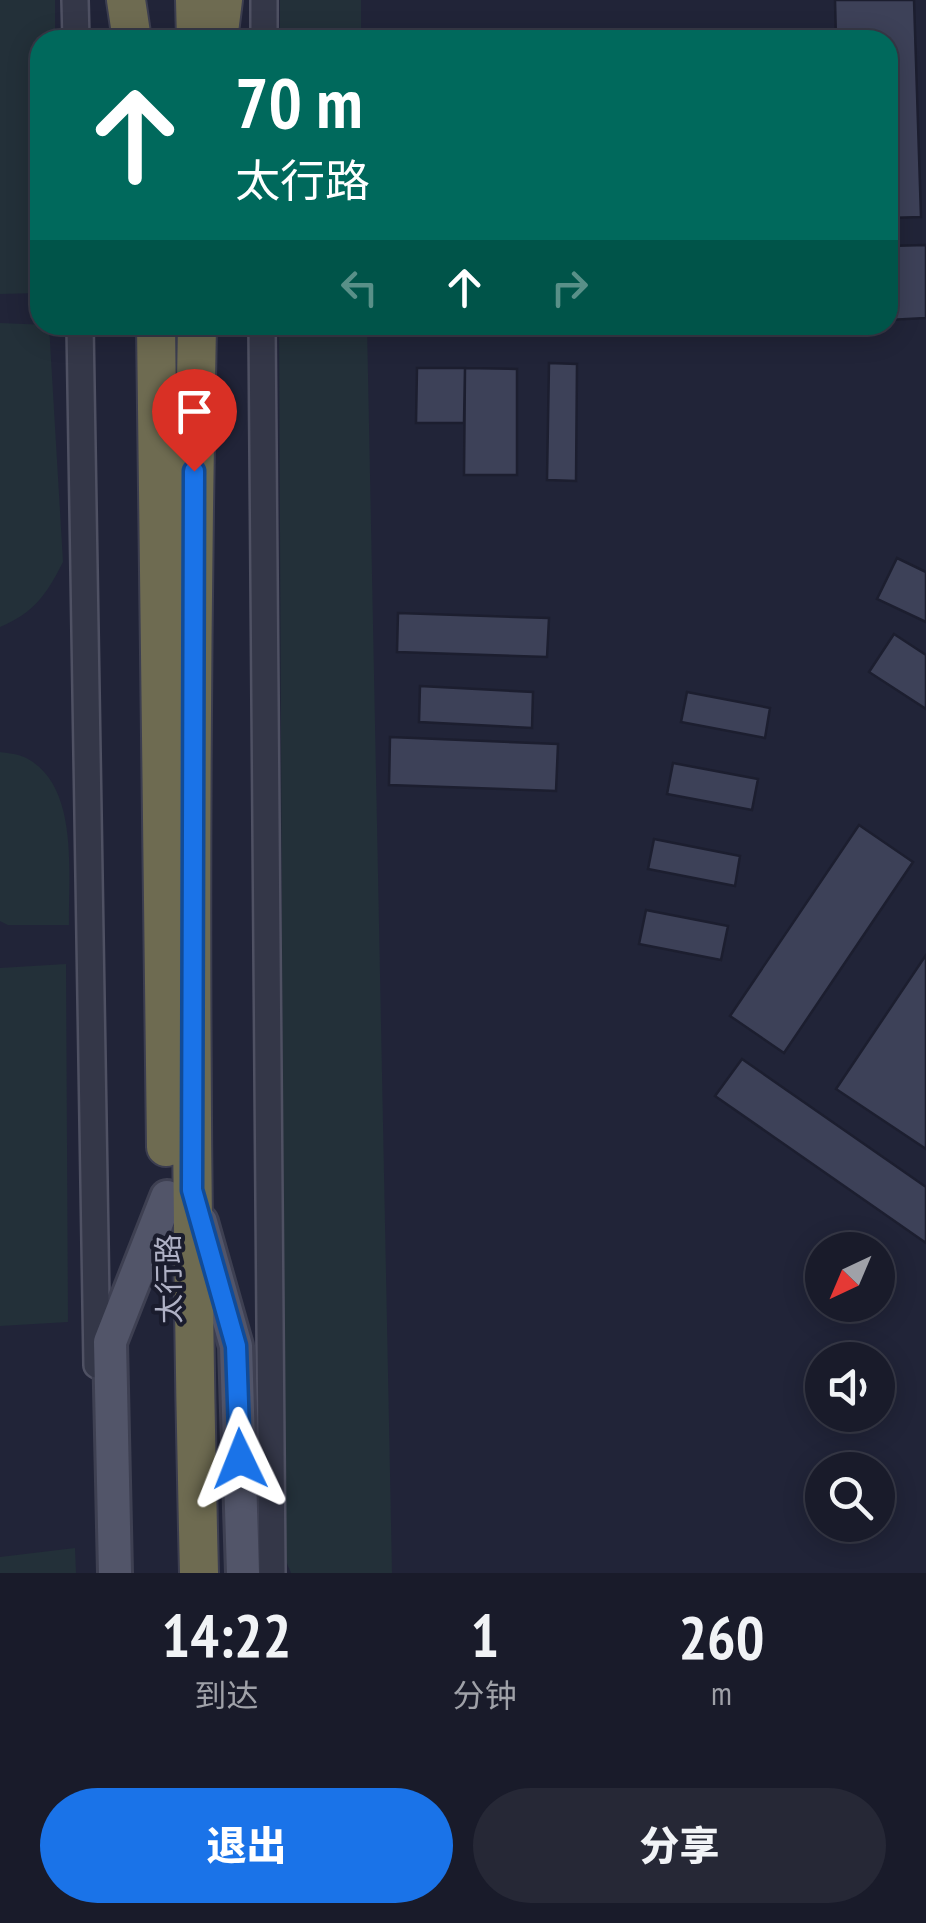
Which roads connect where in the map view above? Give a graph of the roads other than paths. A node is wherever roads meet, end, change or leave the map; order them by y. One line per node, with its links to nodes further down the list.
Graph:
1 (75, 0): 7 (lane)
2 (126, 0): 8 (highway)
3 (152, 0): 9 (highway)
4 (195, 0): 10 (highway)
5 (223, 0): 11 (highway)
6 (264, 0): 12 (lane)
7 (76, 30)
8 (130, 30)
9 (153, 30)
10 (196, 30)
11 (219, 30)
12 (264, 30)
13 (80, 335): 18 (lane)
14 (156, 335): 17 (highway, 太行路)
15 (197, 335): 17 (highway, 太行路)
16 (262, 335): 23 (lane)
17 (179, 1193): 19 (main road); 20 (highway, 太行路); 21 (highway, 太行路); 22 (main road)
18 (100, 1573)
19 (115, 1573)
20 (173, 1573)
21 (199, 1573)
22 (244, 1573)
23 (272, 1573)

